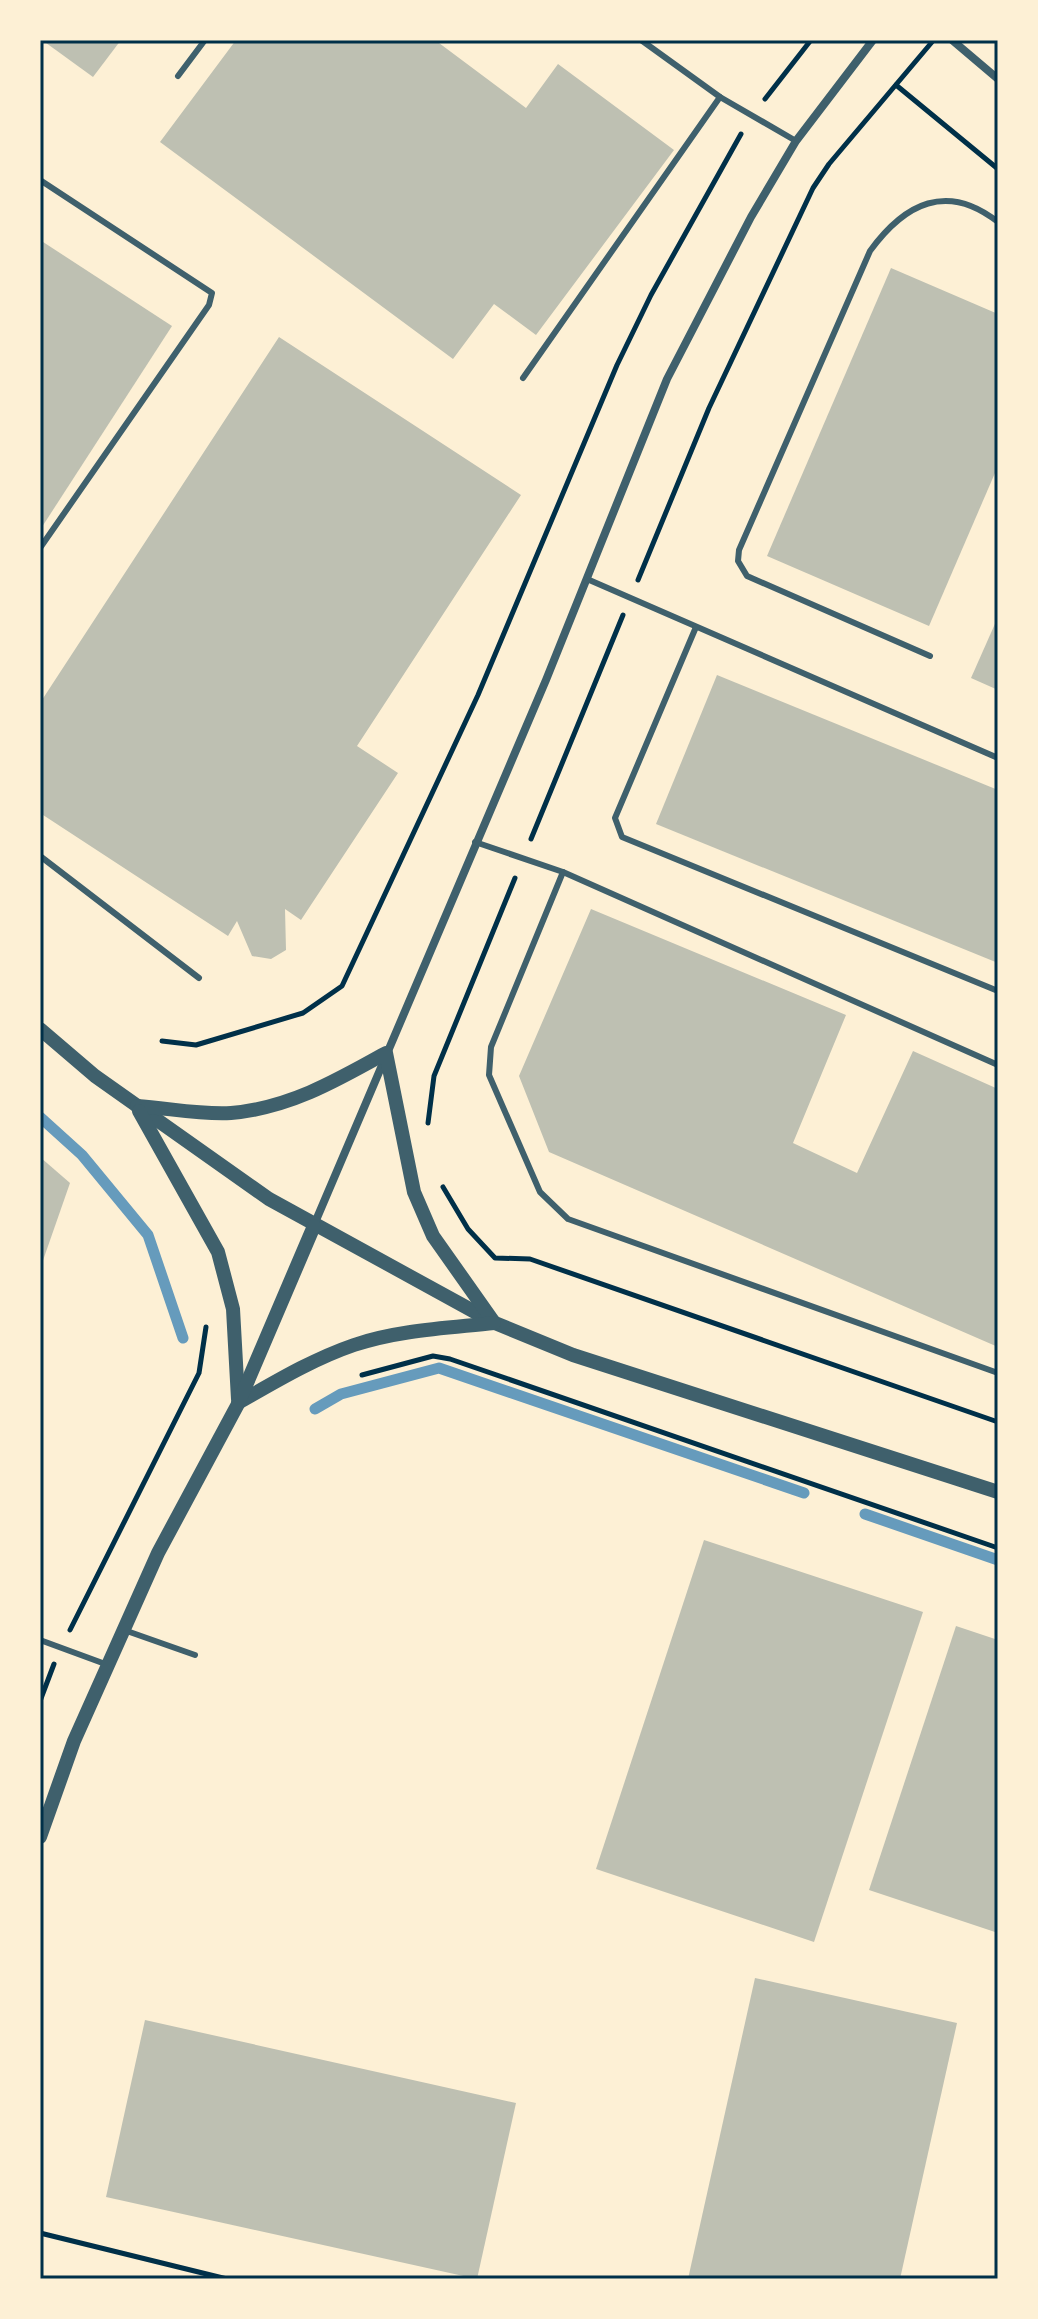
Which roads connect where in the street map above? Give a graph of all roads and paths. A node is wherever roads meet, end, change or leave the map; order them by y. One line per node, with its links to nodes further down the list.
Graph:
1 (205, 40): 6 (lane)
2 (641, 40): 9 (lane)
3 (811, 40): 10 (path)
4 (873, 40): 11 (street)
5 (952, 40): 7 (street)
6 (178, 76)
7 (998, 79)
8 (896, 85): 12 (path)
9 (720, 97): 10 (lane); 15 (lane)
10 (752, 115): 11 (lane); 27 (path)
11 (796, 141): 17 (street)
12 (998, 169)
13 (40, 180): 16 (lane)
14 (998, 222): 19 (lane)
15 (523, 378)
16 (40, 548)
17 (587, 579): 18 (lane); 21 (street)
18 (696, 627): 20 (lane); 25 (lane)
19 (930, 656)
20 (998, 758)
21 (475, 842): 23 (lane); 28 (street)
22 (40, 856): 24 (lane)
23 (563, 872): 29 (lane); 35 (lane)
24 (199, 978)
25 (998, 991)
26 (40, 1029): 30 (street)
27 (162, 1041)
28 (386, 1053): 30 (street); 32 (street); 34 (street)
29 (998, 1065)
30 (137, 1106): 32 (street); 37 (street)
31 (442, 1187): 38 (path)
32 (314, 1226): 34 (street); 37 (street)
33 (206, 1314): 43 (path)
34 (495, 1323): 37 (street); 39 (street)
35 (998, 1373)
36 (362, 1375): 40 (path)
37 (238, 1404): 41 (street)
38 (998, 1422)
39 (998, 1492)
40 (998, 1548)
41 (124, 1630): 44 (lane); 45 (street)
42 (40, 1640): 43 (lane)
43 (61, 1648): 45 (lane); 46 (path)
44 (195, 1655)
45 (108, 1665): 47 (street)
46 (40, 1701)
47 (40, 1837)
48 (40, 2233): 49 (path)
49 (227, 2279)

